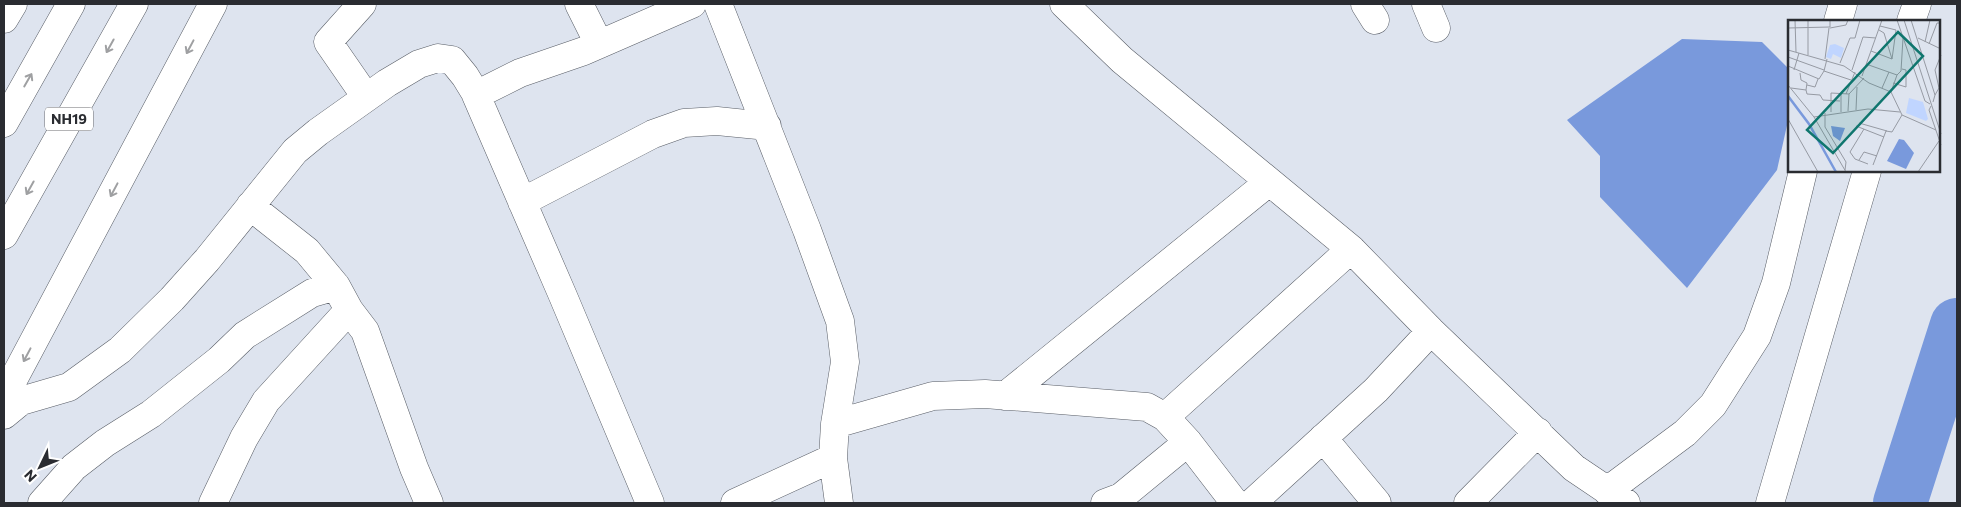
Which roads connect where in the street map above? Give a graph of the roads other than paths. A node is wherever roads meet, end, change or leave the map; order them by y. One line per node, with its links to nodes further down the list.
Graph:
1 (13, 4): 12 (main road)
2 (71, 4): 18 (main road, one-way to 2)
3 (134, 4): 25 (main road, NH19, one-way to 25)
4 (213, 4): 30 (main road, one-way to 30)
5 (362, 4): 17 (main road)
6 (579, 4): 15 (main road)
7 (692, 4): 15 (main road)
8 (718, 4): 19 (main road)
9 (1064, 4): 22 (main road)
10 (1843, 4): 13 (main road)
11 (1916, 4): 14 (main road)
12 (4, 20)
13 (1838, 20)
14 (1911, 20)
15 (600, 44): 16 (main road)
16 (476, 94): 17 (main road); 23 (main road)
17 (366, 97): 24 (main road)
18 (4, 123)
19 (767, 126): 23 (main road); 33 (main road)
20 (1803, 172): 38 (main road)
21 (1867, 172): 50 (main road)
22 (1269, 182): 26 (main road); 29 (main road)
23 (522, 202): 42 (main road)
24 (250, 206): 27 (main road); 31 (main road)
25 (4, 235)
26 (1351, 249): 28 (main road); 32 (main road)
27 (343, 298): 39 (main road); 40 (main road); 41 (main road)
28 (1431, 331): 34 (main road); 35 (main road)
29 (1005, 396): 32 (main road); 33 (main road)
30 (4, 397)
31 (4, 414)
32 (1165, 417): 36 (main road)
33 (835, 424): 37 (main road)
34 (1538, 432): 38 (main road); 49 (main road)
35 (1323, 438): 47 (main road); 48 (main road)
36 (1188, 442): 45 (main road); 46 (main road)
37 (833, 458): 43 (main road); 44 (main road)
38 (1616, 497)
39 (42, 503)
40 (213, 503)
41 (429, 503)
42 (650, 503)
43 (735, 503)
44 (840, 503)
45 (1105, 503)
46 (1235, 503)
47 (1252, 503)
48 (1377, 503)
49 (1468, 503)
50 (1770, 503)

